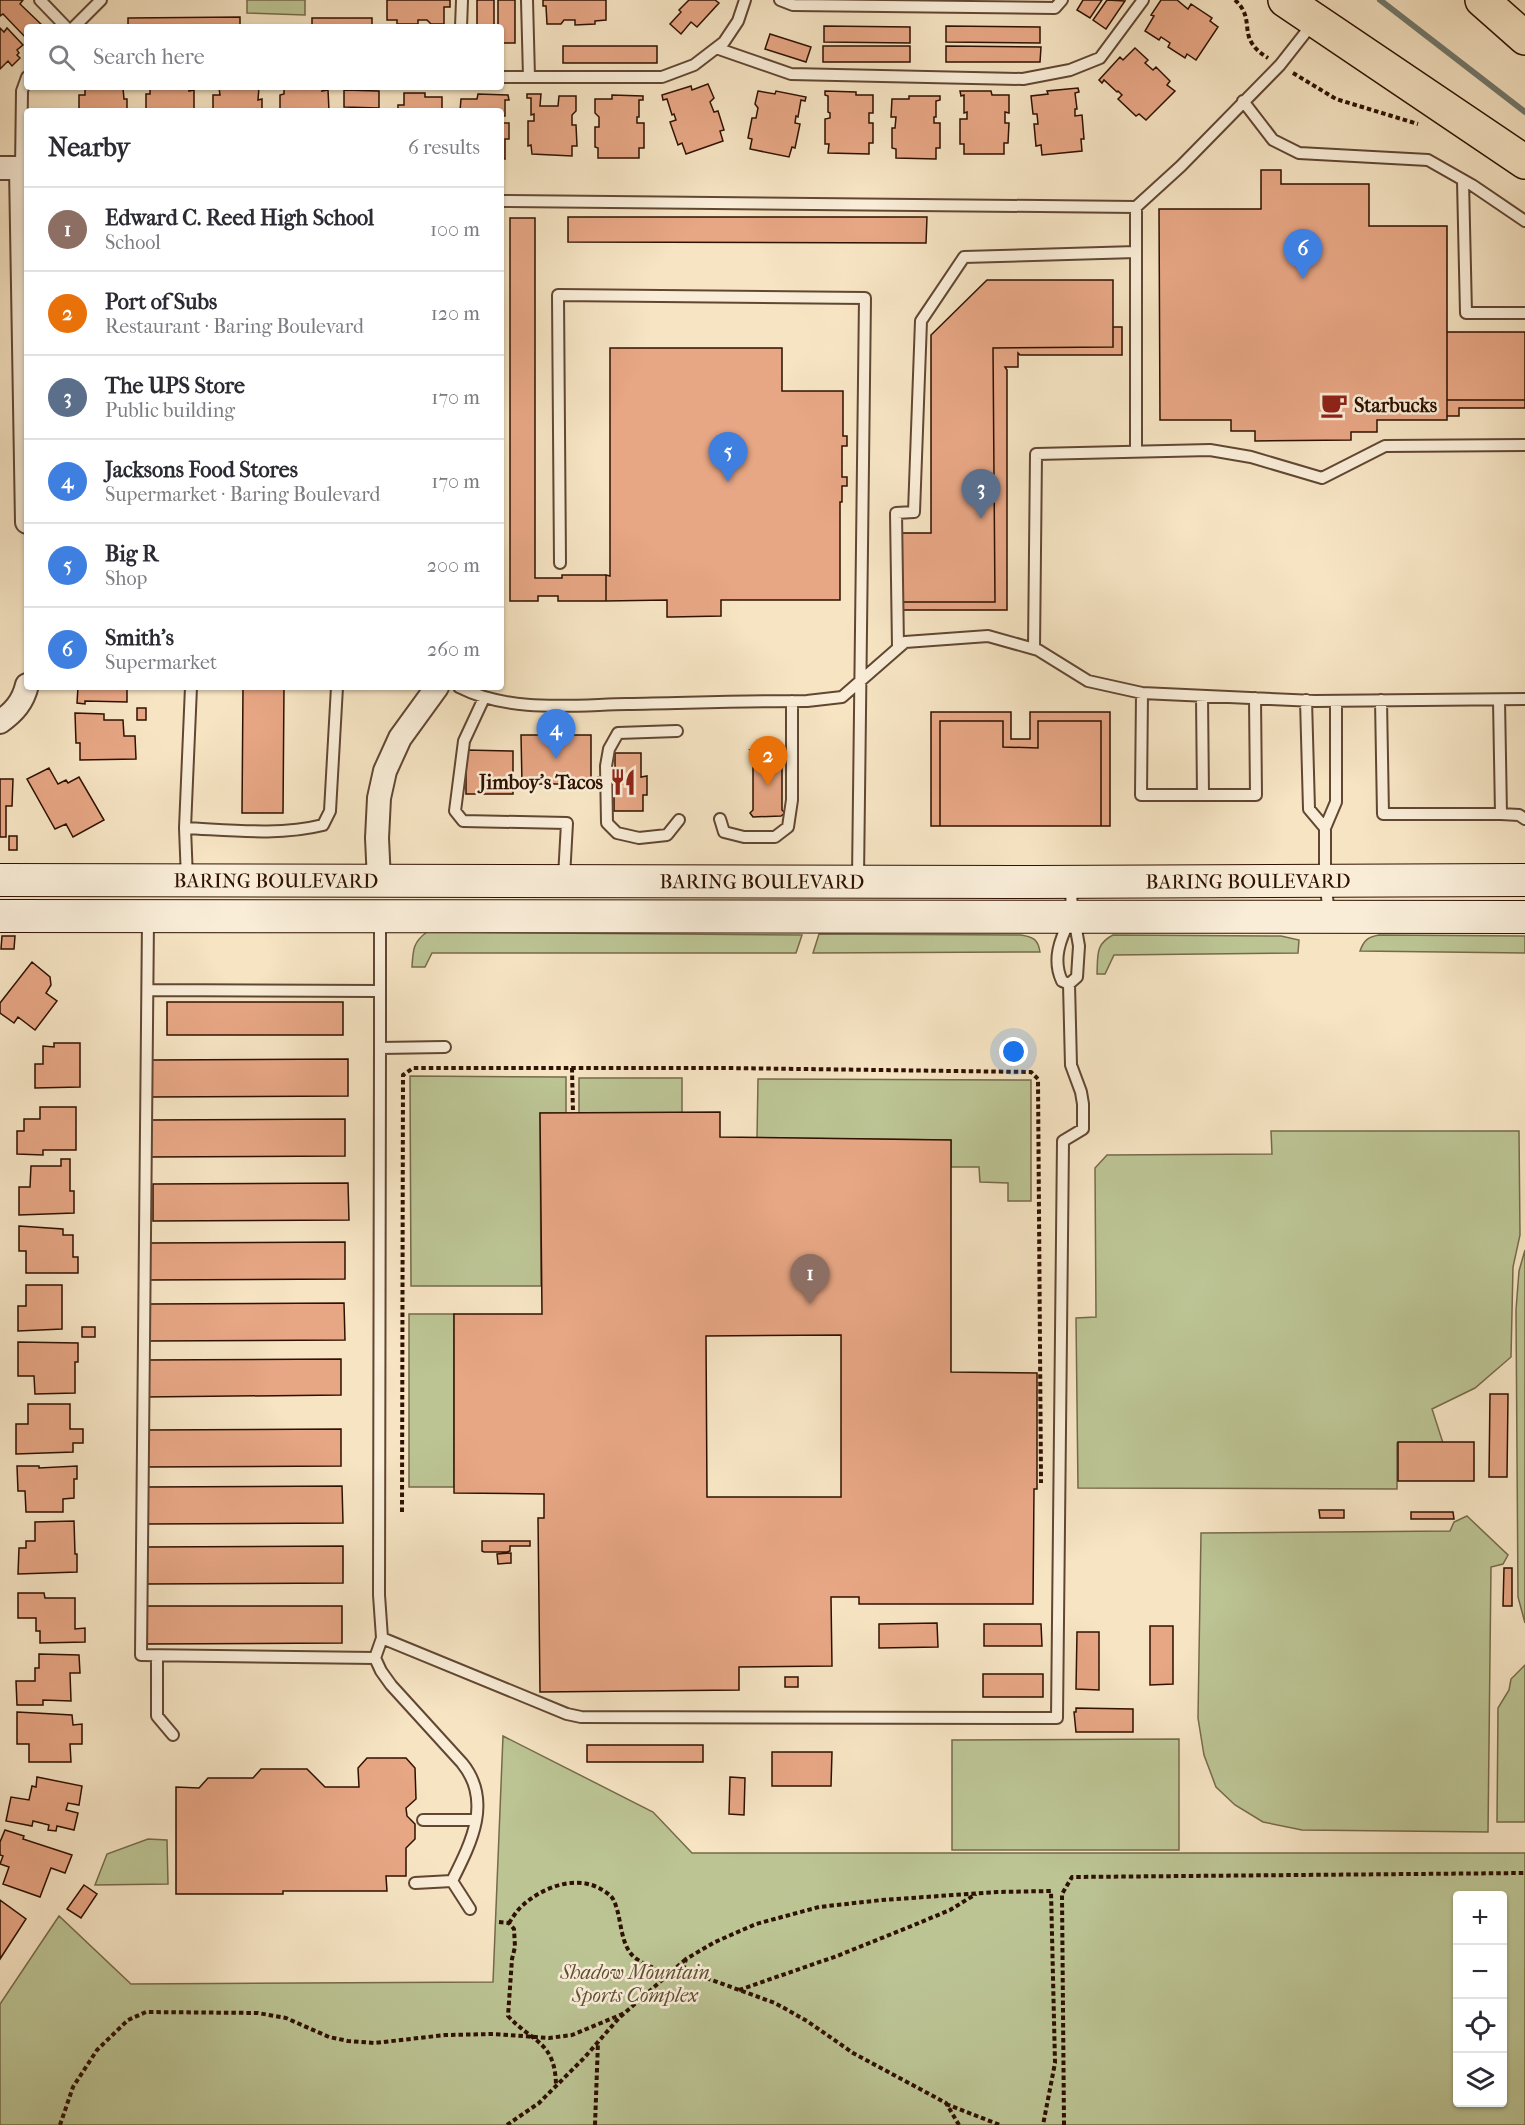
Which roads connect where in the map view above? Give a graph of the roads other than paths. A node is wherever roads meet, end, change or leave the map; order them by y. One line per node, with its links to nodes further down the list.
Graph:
1 (40, 0): 12 (lane)
2 (101, 0): 13 (lane)
3 (462, 0): 14 (lane)
4 (527, 0): 18 (lane)
5 (745, 0): 16 (lane)
6 (780, 0): 7 (lane)
7 (1062, 0)
8 (1143, 0): 16 (lane)
9 (1285, 0): 11 (main road)
10 (1482, 0): 15 (main road)
11 (1315, 20): 20 (lane); 21 (main road)
12 (63, 24)
13 (77, 24)
14 (461, 24)
15 (1525, 38)
16 (716, 48): 18 (lane)
17 (504, 77): 18 (lane)
18 (529, 77)
19 (24, 85): 22 (lane)
20 (1243, 101): 23 (lane); 25 (lane)
21 (1525, 162)
22 (16, 168): 29 (street)
23 (1463, 180): 26 (lane); 28 (lane)
24 (504, 201): 25 (lane)
25 (1136, 207): 27 (lane)
26 (1525, 221)
27 (1136, 252): 31 (lane); 33 (lane)
28 (1525, 313)
29 (24, 425)
30 (1525, 445): 31 (lane)
31 (1136, 452): 34 (lane)
32 (560, 563): 35 (lane)
33 (898, 647): 34 (lane); 35 (lane)
34 (1034, 649): 41 (lane)
35 (860, 680): 49 (lane); 66 (lane)
36 (26, 690): 51 (street)
37 (191, 690): 58 (lane)
38 (337, 690): 58 (lane)
39 (435, 690): 64 (street)
40 (466, 690): 43 (lane)
41 (1142, 693): 42 (lane); 53 (lane)
42 (1202, 696): 44 (lane); 53 (lane)
43 (484, 698): 49 (lane); 65 (lane)
44 (1255, 698): 46 (lane); 53 (lane)
45 (1525, 699): 48 (lane)
46 (1306, 700): 50 (lane); 59 (lane)
47 (1381, 700): 48 (lane); 50 (lane); 54 (lane)
48 (1499, 700): 54 (lane)
49 (792, 701): 55 (lane)
50 (1336, 701): 59 (lane)
51 (7, 717)
52 (677, 731): 57 (lane)
53 (1203, 795)
54 (1501, 814): 56 (lane)
55 (720, 819)
56 (1525, 819)
57 (679, 820)
58 (185, 828): 61 (lane)
59 (1325, 828): 62 (lane)
60 (0, 880): 61 (main road, BARING BOULEVARD)
61 (187, 880): 64 (main road, BARING BOULEVARD)
62 (1324, 880): 63 (main road, BARING BOULEVARD); 67 (main road, BARING BOULEVARD); 72 (lane)
63 (1525, 880)
64 (380, 881): 65 (main road, BARING BOULEVARD); 70 (main road)
65 (564, 881): 66 (main road, BARING BOULEVARD)
66 (858, 881): 67 (main road, BARING BOULEVARD)
67 (1071, 881): 71 (lane)
68 (0, 916): 69 (main road, BARING BOULEVARD)
69 (148, 916): 70 (main road, BARING BOULEVARD); 75 (lane)
70 (380, 917): 71 (main road, BARING BOULEVARD); 76 (lane)
71 (1072, 917): 72 (main road, BARING BOULEVARD); 74 (lane); 74 (lane)
72 (1330, 917): 73 (main road, BARING BOULEVARD)
73 (1525, 917)
74 (1069, 984): 79 (lane)
75 (148, 990): 76 (lane); 80 (lane)
76 (380, 991): 78 (lane)
77 (445, 1047): 78 (lane)
78 (380, 1048): 79 (lane)
79 (382, 1638): 81 (lane)
80 (157, 1656): 81 (lane); 82 (lane)
81 (375, 1658): 84 (lane)
82 (173, 1736)
83 (423, 1820): 84 (lane)
84 (476, 1820): 85 (lane)
85 (452, 1881): 86 (lane); 87 (lane)
86 (415, 1883)
87 (470, 1909)

